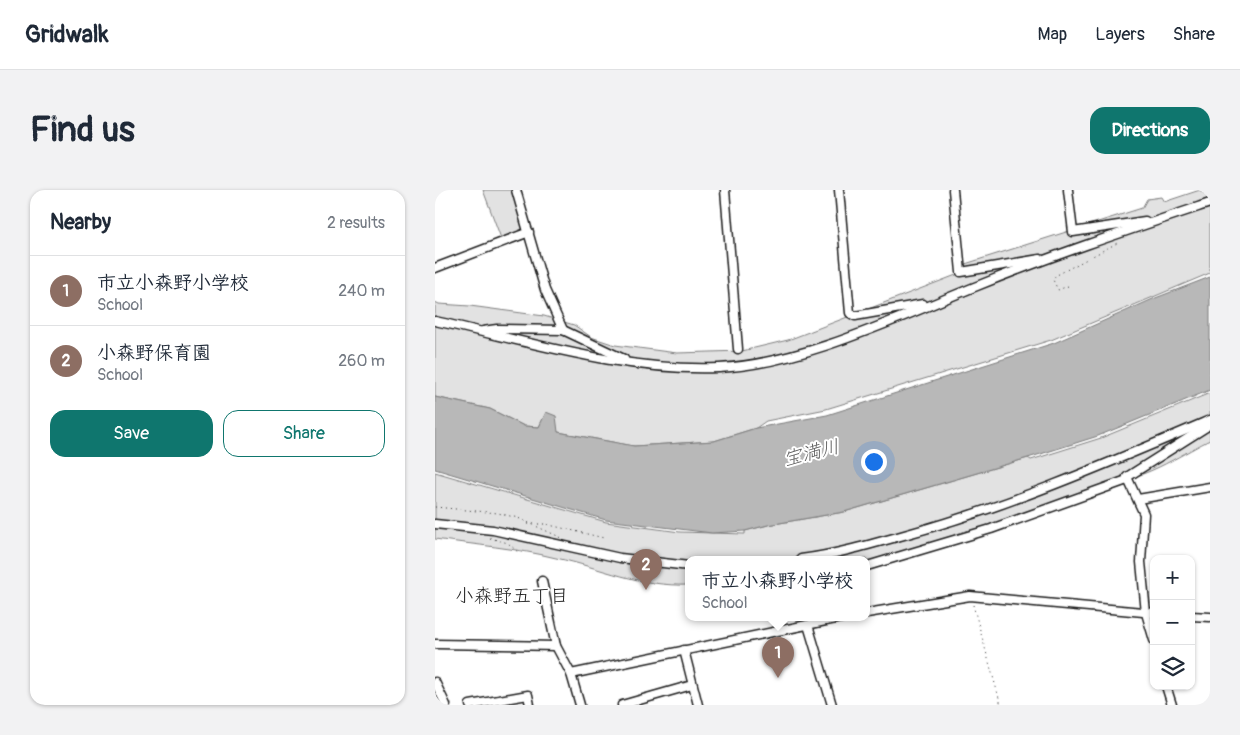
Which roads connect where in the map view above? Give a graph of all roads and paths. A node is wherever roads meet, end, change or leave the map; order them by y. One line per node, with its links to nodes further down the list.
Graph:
1 (516, 190): 8 (street)
2 (725, 190): 17 (street)
3 (839, 190): 13 (street)
4 (953, 190): 10 (street)
5 (1068, 190): 7 (street)
6 (1210, 203): 7 (street)
7 (1152, 222): 10 (street)
8 (529, 232): 11 (street); 15 (street)
9 (1124, 239): 12 (path)
10 (1049, 259): 13 (street)
11 (435, 268)
12 (1069, 286)
13 (937, 302): 18 (street)
14 (435, 321): 16 (street)
15 (563, 330): 16 (street); 18 (street)
16 (480, 331): 18 (street)
17 (738, 349)
18 (633, 363)
19 (1210, 421): 20 (street); 30 (street)
20 (1127, 480): 22 (street); 31 (street)
21 (1210, 488): 22 (street)
22 (1138, 498): 36 (street)
23 (435, 508): 25 (path)
24 (435, 524): 28 (street)
25 (527, 524): 27 (path); 28 (path)
26 (485, 536): 29 (path)
27 (604, 538)
28 (572, 547): 32 (street)
29 (520, 554)
30 (815, 556)
31 (870, 565)
32 (685, 566)
33 (542, 581): 42 (street)
34 (970, 596): 35 (street); 36 (street); 55 (path)
35 (870, 613)
36 (1150, 613)
37 (1195, 616): 38 (street)
38 (1210, 617)
39 (820, 621): 40 (street)
40 (808, 625): 43 (street); 54 (street)
41 (435, 644): 42 (street)
42 (556, 646): 44 (street)
43 (684, 650): 44 (street); 46 (street)
44 (571, 674): 51 (street)
45 (435, 682): 48 (street)
46 (693, 686): 52 (street); 53 (street)
47 (1168, 690): 56 (street)
48 (446, 705)
49 (470, 705): 50 (street)
50 (530, 705)
51 (580, 705)
52 (622, 705)
53 (698, 705)
54 (832, 705)
55 (1001, 705)
56 (1172, 705)

